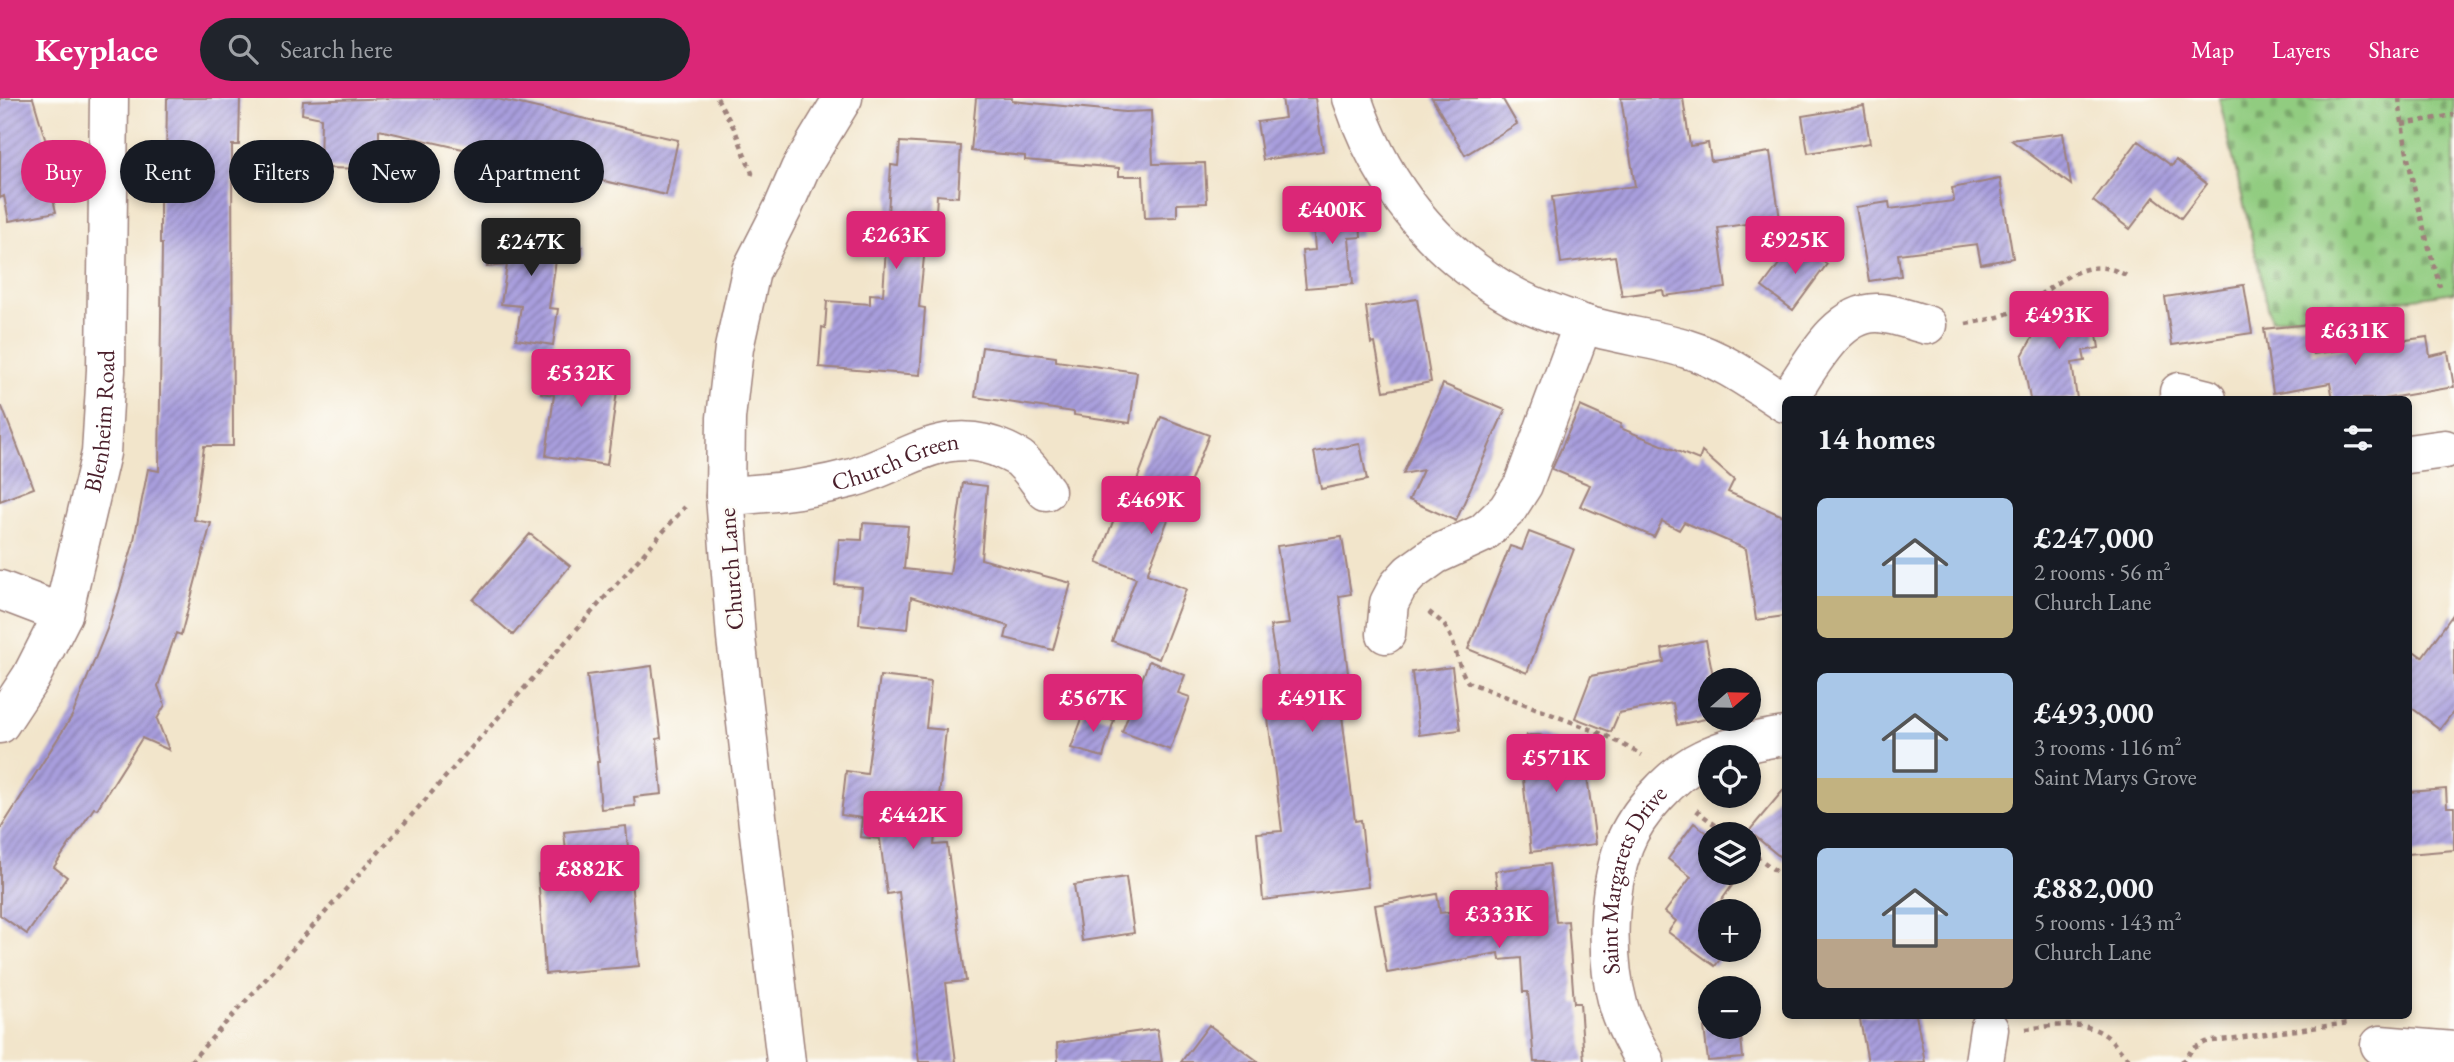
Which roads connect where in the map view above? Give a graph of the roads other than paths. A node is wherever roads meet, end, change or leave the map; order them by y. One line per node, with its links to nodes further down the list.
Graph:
1 (109, 98): 11 (street, Blenheim Road)
2 (843, 98): 9 (street, Church Lane)
3 (1352, 98): 4 (street)
4 (1583, 324): 7 (street); 12 (street)
5 (1927, 325): 6 (street)
6 (1790, 396)
7 (1782, 398)
8 (1046, 491): 9 (street, Church Green)
9 (725, 496): 17 (street, Church Lane)
10 (0, 590): 11 (street)
11 (63, 614): 13 (street, Blenheim Road)
12 (1386, 634)
13 (0, 724)
14 (1782, 736): 18 (street, Saint Margarets Drive)
15 (2372, 1036): 16 (street)
16 (2454, 1051)
17 (786, 1062)
18 (1645, 1062)

